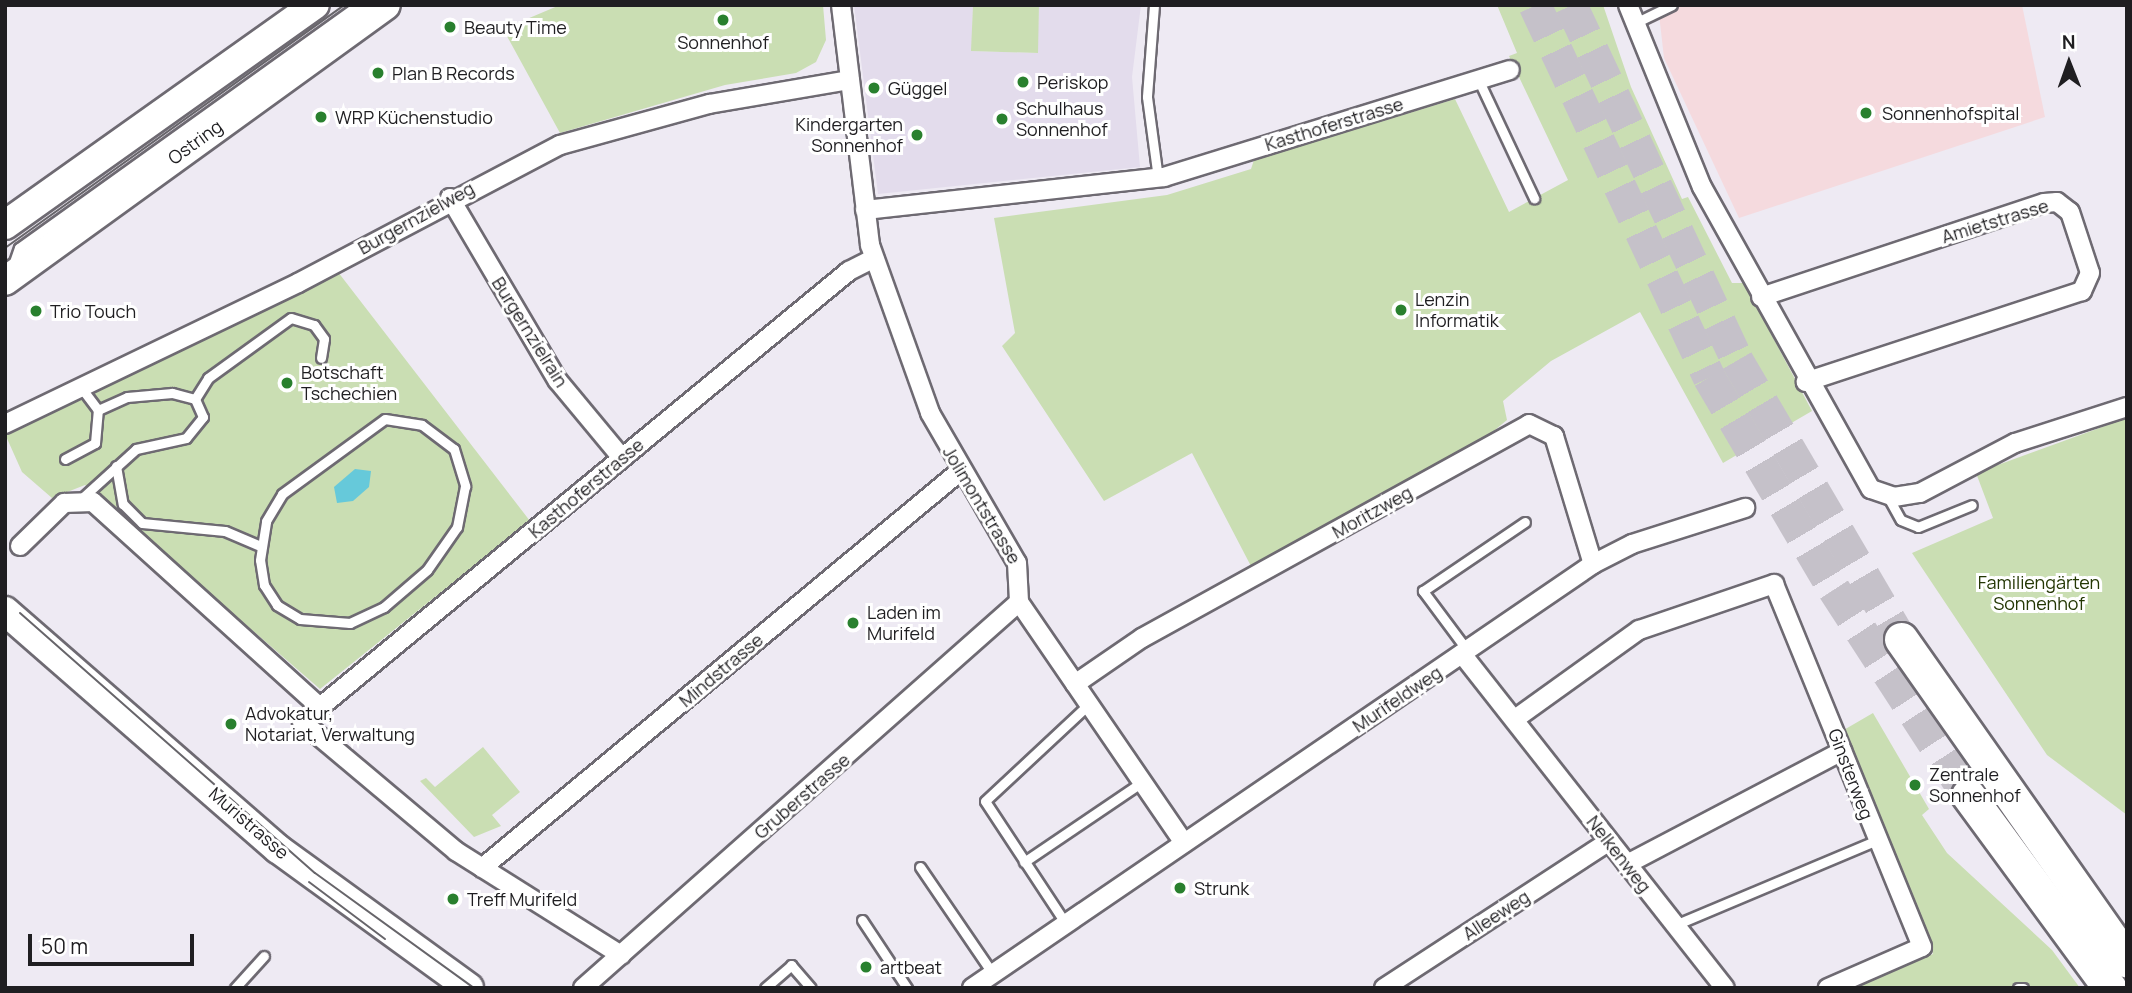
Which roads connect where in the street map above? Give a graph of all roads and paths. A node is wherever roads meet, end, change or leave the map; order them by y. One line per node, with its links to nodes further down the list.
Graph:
1 (315, 5): 16 (main road)
2 (358, 5): 18 (lane)
3 (386, 5): 18 (main road, Ostring)
4 (841, 5): 11 (street, Jolimontstrasse)
5 (1154, 5): 12 (lane)
6 (1628, 5): 8 (street)
7 (1672, 5): 8 (lane)
8 (1634, 23): 19 (street)
9 (1510, 69): 10 (street, Kasthoferstrasse)
10 (1478, 79): 12 (street, Kasthoferstrasse); 14 (lane)
11 (850, 80): 13 (street, Burgernzielweg); 15 (street, Jolimontstrasse)
12 (1158, 178): 15 (street, Kasthoferstrasse)
13 (450, 198): 22 (street, Burgernzielweg); 27 (street, Burgernzielrain)
14 (1534, 198)
15 (865, 210): 17 (street, Jolimontstrasse)
16 (5, 225)
17 (874, 258): 27 (street, Kasthoferstrasse); 30 (street, Jolimontstrasse)
18 (6, 280)
19 (1761, 297): 21 (street); 21 (street, Amietstrasse)
20 (321, 358): 23 (lane)
21 (1807, 382): 31 (street)
22 (79, 385): 25 (lane); 26 (street, Burgernzielweg)
23 (195, 399): 25 (lane); 29 (lane)
24 (2127, 407): 31 (street)
25 (99, 410): 28 (lane)
26 (5, 424)
27 (622, 458): 46 (street, Kasthoferstrasse)
28 (65, 459)
29 (116, 466): 32 (lane); 37 (lane)
30 (959, 472): 40 (street, Jolimontstrasse); 57 (street, Mindstrasse)
31 (1884, 495): 33 (lane)
32 (82, 498): 36 (street); 46 (street)
33 (1972, 505)
34 (1745, 508): 38 (street, Murifeldweg)
35 (1525, 522): 43 (lane)
36 (20, 546)
37 (261, 546): 37 (lane)
38 (1593, 564): 43 (street, Murifeldweg); 44 (street, Moritzweg)
39 (5, 589): 41 (main road, Muristrasse)
40 (1019, 603): 44 (street); 61 (street, Gruberstrasse)
41 (10, 608): 66 (main road, Muristrasse)
42 (1901, 639): 63 (highway)
43 (1465, 652): 47 (street, Nelkenweg); 53 (street, Murifeldweg)
44 (1075, 684): 45 (street)
45 (1089, 704): 49 (street); 54 (lane)
46 (319, 706): 57 (street, Kasthoferstrasse)
47 (1515, 719): 48 (street, Ginsterweg); 52 (street, Nelkenweg)
48 (1842, 751): 51 (street, Ginsterweg); 55 (street)
49 (1142, 782): 53 (street); 54 (lane)
50 (1968, 795): 75 (highway)
51 (1877, 840): 60 (lane); 74 (street, Ginsterweg)
52 (1608, 842): 55 (street, Nelkenweg); 72 (street, Alleeweg)
53 (1184, 843): 59 (street, Murifeldweg)
54 (1024, 862): 59 (lane)
55 (1628, 864): 60 (street, Nelkenweg)
56 (920, 867): 64 (lane)
57 (482, 868): 61 (street)
58 (862, 920): 70 (lane)
59 (1066, 924): 64 (street, Murifeldweg)
60 (1674, 925): 73 (street, Nelkenweg)
61 (621, 955): 67 (street, Gruberstrasse)
62 (264, 956): 65 (lane)
63 (2127, 961)
64 (993, 974): 71 (street, Murifeldweg)
65 (236, 988)
66 (469, 988)
67 (583, 988)
68 (765, 988): 69 (lane)
69 (811, 988)
70 (907, 988)
71 (972, 988)
72 (1384, 988)
73 (1725, 988)
74 (1828, 988)
75 (2110, 988)

